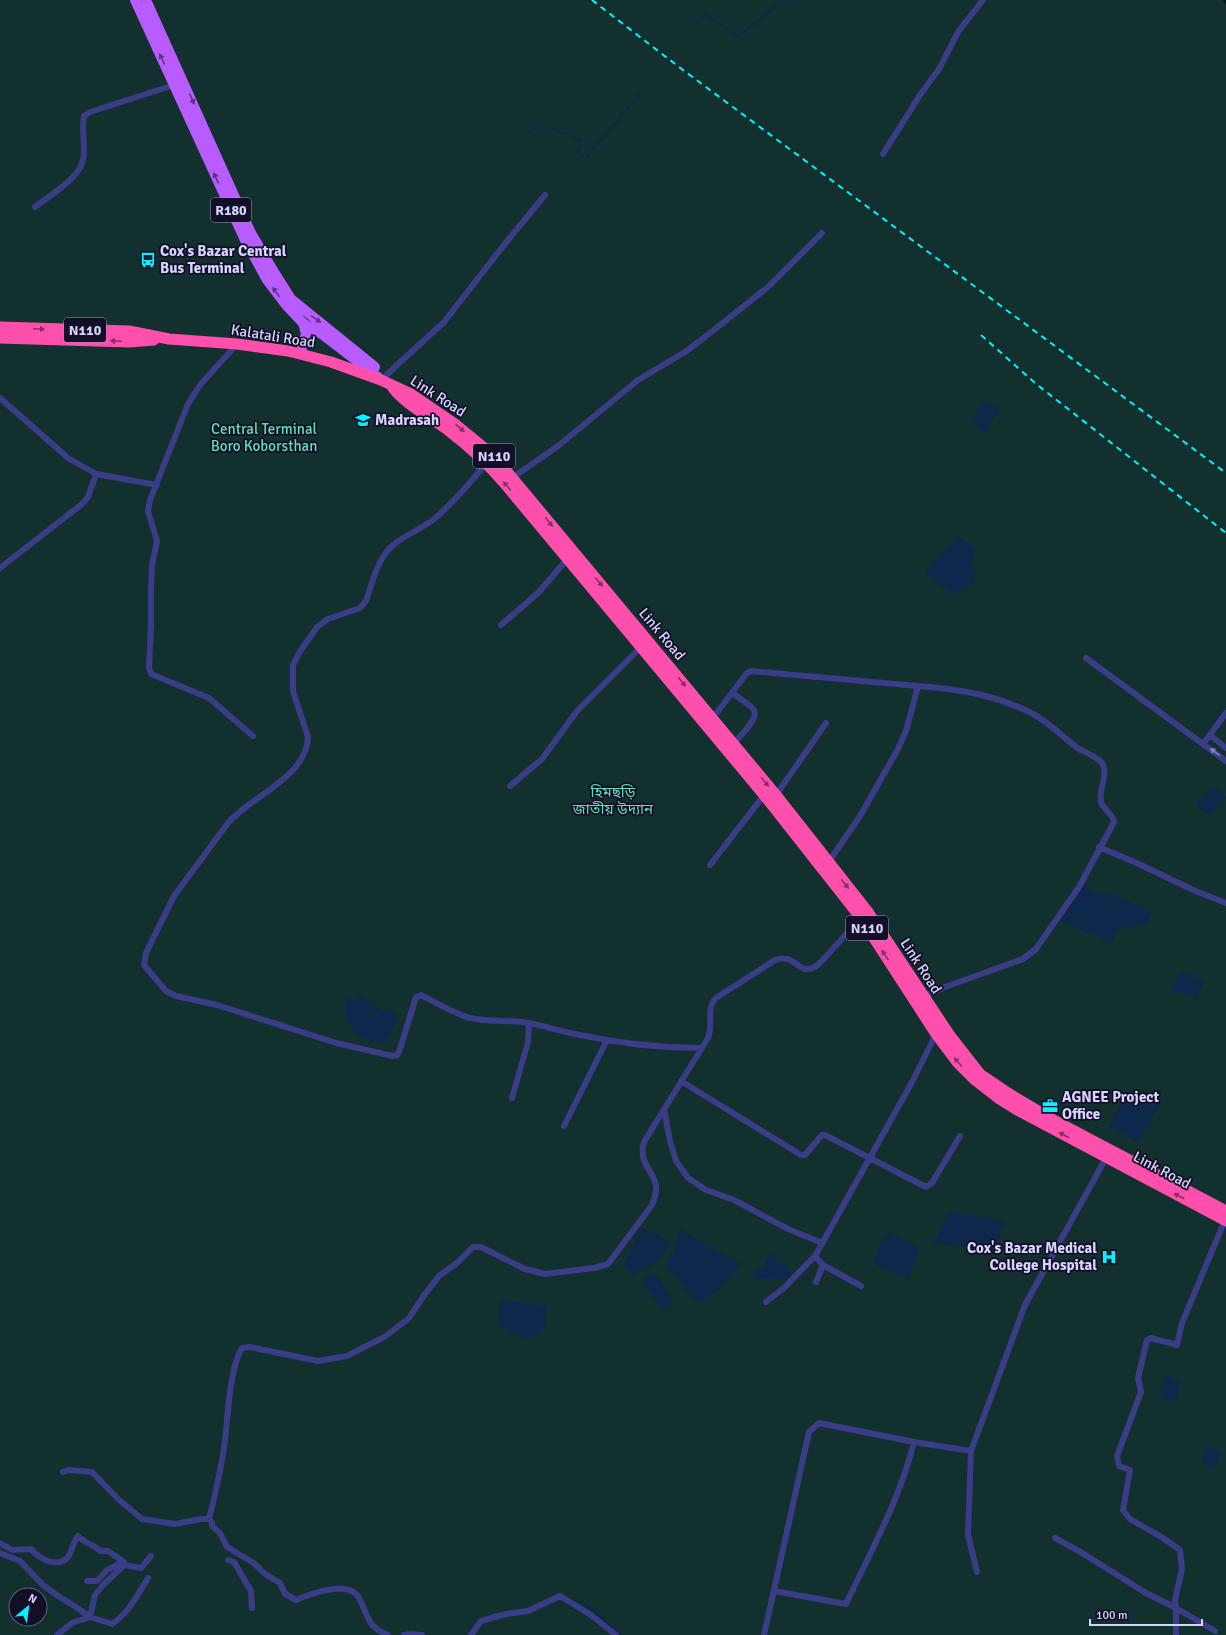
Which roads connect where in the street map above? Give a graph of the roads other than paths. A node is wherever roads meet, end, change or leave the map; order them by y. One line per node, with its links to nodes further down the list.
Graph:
1 (135, 0): 4 (main road, R180, one-way to 1)
2 (146, 0): 15 (main road, R180, one-way to 15)
3 (983, 0): 5 (street)
4 (174, 85): 7 (street); 9 (main road, R180, one-way to 4)
5 (883, 154)
6 (545, 195): 15 (street)
7 (35, 208)
8 (822, 233): 20 (street)
9 (303, 323): 14 (main road); 15 (main road, R180)
10 (0, 327): 12 (highway, Kalatali Road / N110, one-way to 12)
11 (0, 338): 12 (highway, Kalatali Road / N110, one-way to 11)
12 (169, 339): 13 (highway, Kalatali Road / N110)
13 (237, 344): 14 (highway, Kalatali Road / N110); 21 (street)
14 (300, 354): 15 (highway, Kalatali Road / N110)
15 (381, 380): 16 (highway, Kalatali Road / N110)
16 (391, 386): 18 (highway, Link Road / N110); 20 (highway, Link Road / N110, one-way to 20)
17 (0, 398): 19 (street)
18 (487, 463): 22 (highway, Link Road / N110, one-way to 18); 47 (street)
19 (96, 474): 21 (street); 23 (street)
20 (512, 478): 22 (highway, Link Road / N110, one-way to 22)
21 (157, 485): 33 (street)
22 (570, 556): 24 (street); 25 (highway, Link Road / N110); 30 (highway, Link Road / N110, one-way to 30)
23 (0, 568)
24 (501, 625)
25 (642, 646): 38 (street); 40 (highway, Link Road / N110)
26 (1086, 658): 35 (street)
27 (918, 686): 28 (street); 41 (street); 42 (street)
28 (732, 693): 30 (street); 34 (street)
29 (1226, 713): 32 (street)
30 (712, 719): 34 (highway, Link Road / N110)
31 (826, 723): 39 (street)
32 (1210, 735): 35 (street); 36 (street)
33 (253, 736)
34 (733, 744): 39 (highway, Link Road / N110, one-way to 39)
35 (1203, 744): 37 (street, one-way to 35)
36 (1226, 748)
37 (1226, 761)
38 (510, 786)
39 (776, 795): 42 (highway, Link Road / N110)
40 (764, 796): 43 (street); 45 (highway, Link Road / N110)
41 (1099, 846): 44 (street); 46 (street)
42 (828, 863): 46 (highway, Link Road / N110, one-way to 46)
43 (710, 865)
44 (1226, 903)
45 (860, 918): 46 (highway, Link Road / N110, one-way to 45); 50 (street)
46 (919, 998): 48 (highway, Link Road / N110); 56 (highway, Link Road / N110)
47 (529, 1024): 49 (street); 52 (street)
48 (936, 1034): 56 (highway, Link Road / N110, one-way to 48); 57 (street)
49 (607, 1040): 50 (street); 54 (street)
50 (701, 1048): 51 (street)
51 (681, 1080): 53 (street); 57 (street)
52 (512, 1098)
53 (664, 1109): 59 (street); 68 (street)
54 (564, 1126)
55 (960, 1136): 57 (street)
56 (1109, 1153): 58 (highway, Link Road / N110); 66 (street)
57 (869, 1156): 59 (street)
58 (1226, 1217): 79 (street)
59 (822, 1243): 60 (street)
60 (815, 1256): 61 (street); 64 (street)
61 (822, 1265): 62 (street); 63 (street)
62 (816, 1282)
63 (861, 1286)
64 (766, 1302)
65 (914, 1442): 66 (street); 77 (street); 77 (street)
66 (971, 1451): 74 (street)
67 (63, 1472): 68 (street)
68 (209, 1519): 83 (street)
69 (1055, 1538): 79 (street)
70 (0, 1543): 76 (street)
71 (0, 1553): 80 (street)
72 (151, 1556): 80 (street)
73 (228, 1560): 78 (street)
74 (977, 1572)
75 (148, 1578): 80 (street)
76 (87, 1581)
77 (774, 1591): 88 (street)
78 (252, 1608)
79 (1176, 1608): 81 (street); 89 (street)
80 (90, 1617): 82 (street)
81 (1215, 1631)
82 (57, 1635)
83 (388, 1635)
84 (404, 1635): 85 (street)
85 (422, 1635)
86 (471, 1635): 87 (street)
87 (616, 1635)
88 (764, 1635)
89 (1176, 1635)

